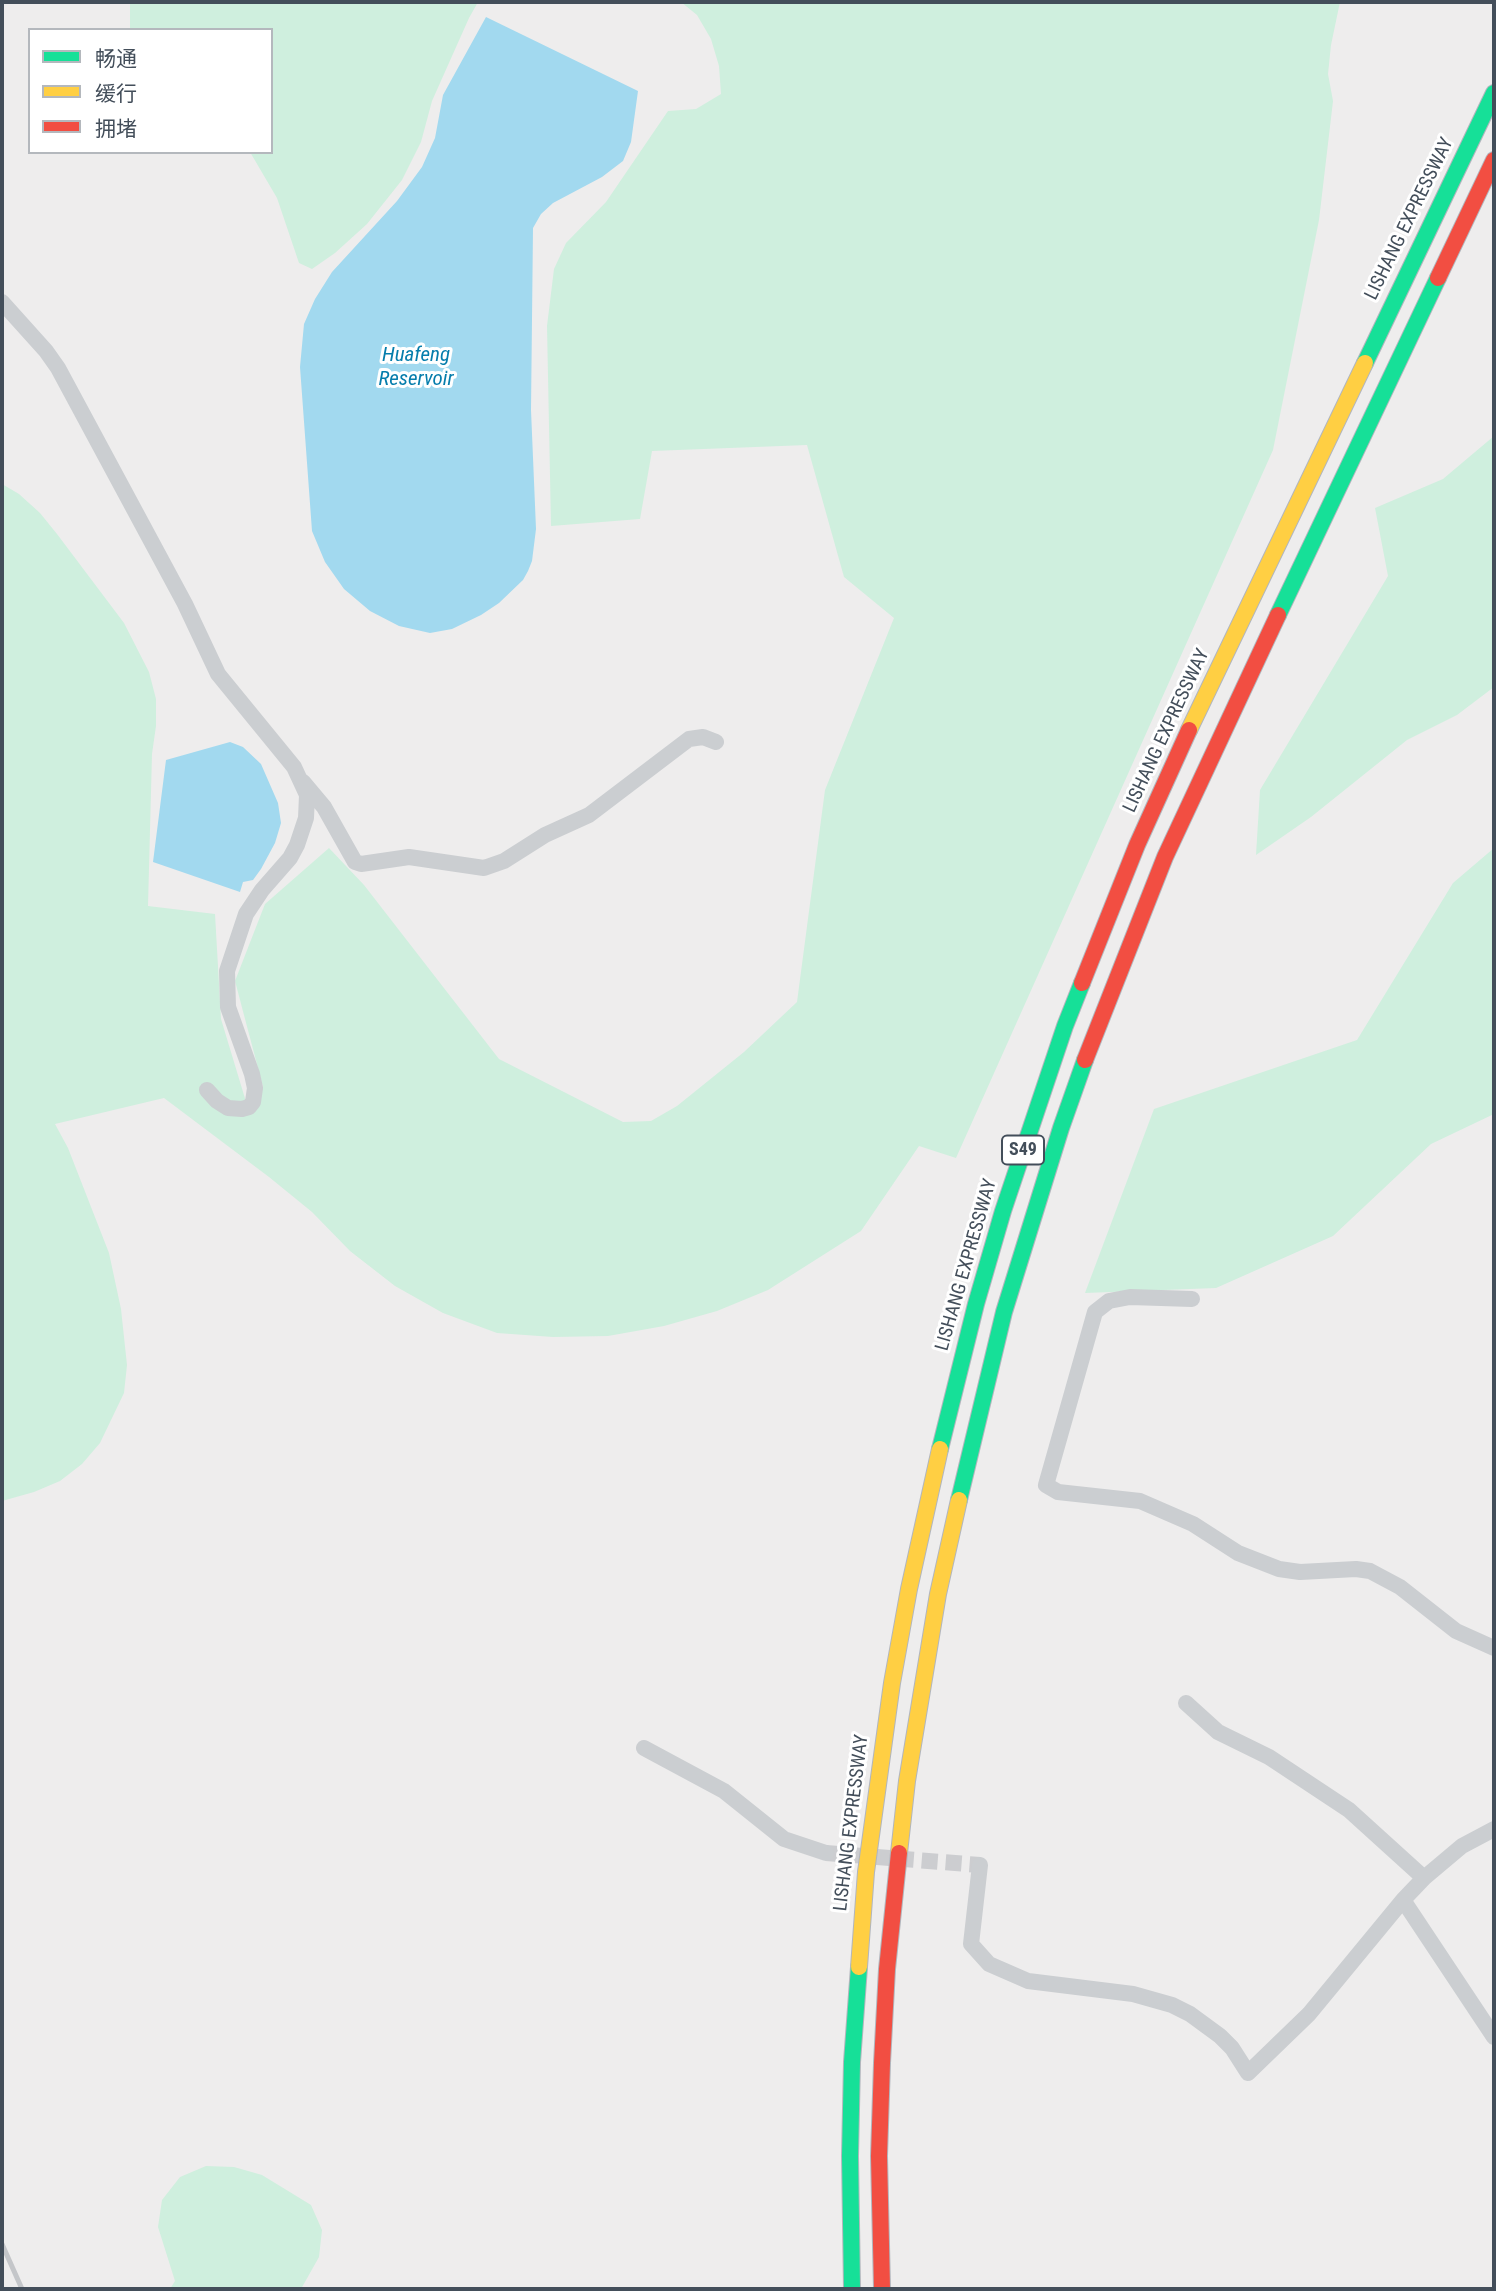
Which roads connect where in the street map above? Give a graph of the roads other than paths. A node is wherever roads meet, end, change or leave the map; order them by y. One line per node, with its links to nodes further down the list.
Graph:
1 (1494, 93): 17 (highway, LISHANG EXPRESSWAY / S49)
2 (1494, 160): 18 (highway, S49)
3 (2, 302): 5 (street)
4 (716, 742): 5 (street)
5 (303, 782): 6 (street)
6 (208, 1090)
7 (1192, 1299): 8 (street)
8 (1494, 1648)
9 (1186, 1703): 14 (street)
10 (644, 1748): 12 (street)
11 (1494, 1829): 14 (street)
12 (826, 1853)
13 (981, 1865): 15 (street)
14 (1424, 1878): 15 (street)
15 (1403, 1900): 16 (street)
16 (1494, 2037)
17 (852, 2289)
18 (882, 2289)

